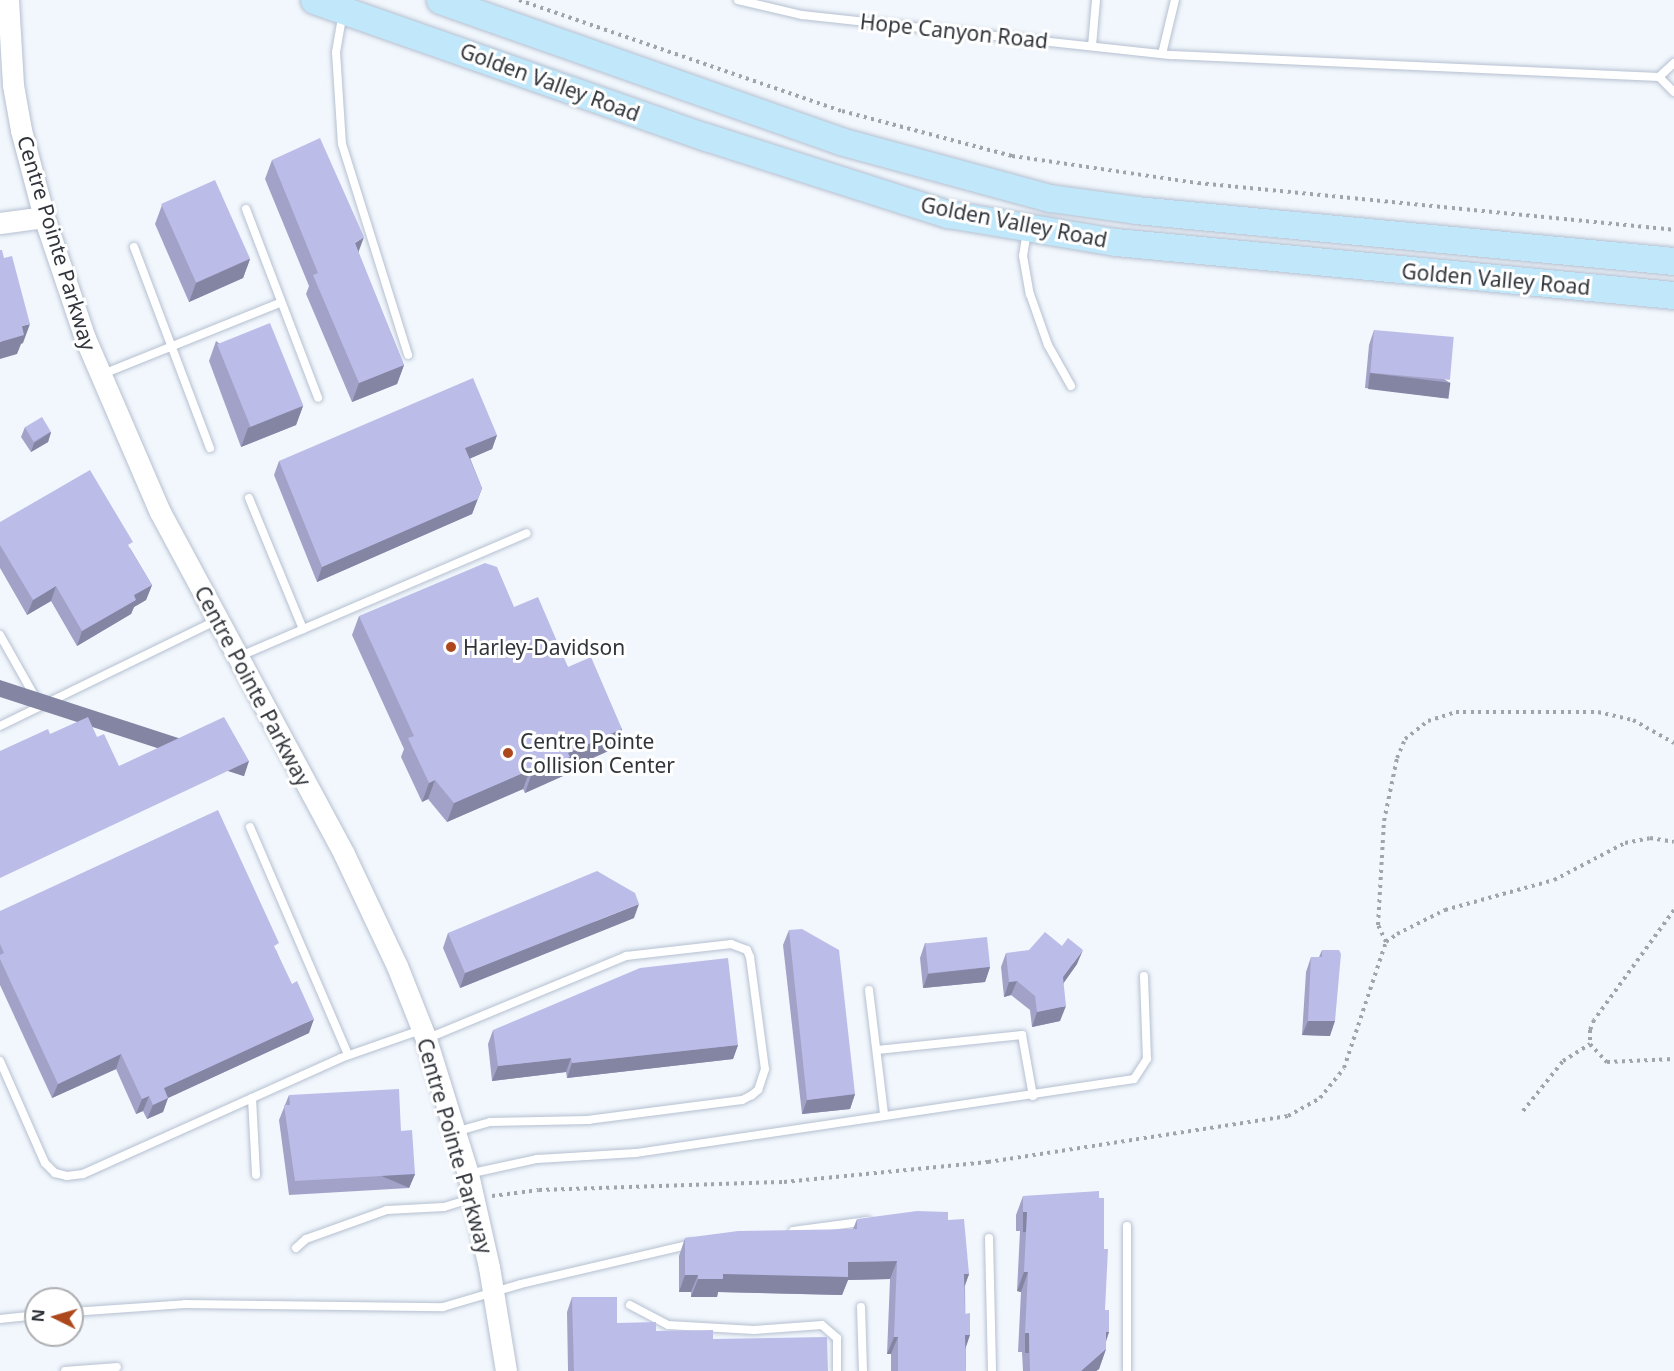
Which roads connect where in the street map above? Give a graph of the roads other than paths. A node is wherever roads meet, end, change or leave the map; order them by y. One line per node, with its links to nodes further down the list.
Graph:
1 (8, 0): 14 (street, Centre Pointe Parkway)
2 (314, 0): 7 (main road, Golden Valley Road)
3 (440, 0): 18 (main road, Golden Valley Road)
4 (738, 0): 8 (lane, Hope Canyon Road)
5 (1096, 0): 8 (lane)
6 (1175, 0): 9 (lane)
7 (344, 10): 16 (main road, Golden Valley Road); 22 (lane)
8 (1092, 46): 9 (lane, Hope Canyon Road)
9 (1162, 54): 11 (lane, Hope Canyon Road)
10 (1674, 63): 11 (lane)
11 (1659, 77): 12 (lane)
12 (1674, 92)
13 (246, 209): 20 (lane)
14 (44, 217): 15 (street); 23 (street, Centre Pointe Parkway)
15 (0, 223)
16 (1027, 230): 19 (main road, Golden Valley Road); 24 (lane)
17 (134, 247): 21 (lane)
18 (1674, 261)
19 (1674, 295)
20 (280, 303): 21 (lane); 25 (lane)
21 (171, 346): 23 (lane); 26 (lane)
22 (408, 355)
23 (99, 375): 29 (street, Centre Pointe Parkway)
24 (1071, 386)
25 (318, 398)
26 (210, 448)
27 (249, 498): 30 (lane)
28 (527, 533): 30 (lane)
29 (217, 620): 32 (street, Centre Pointe Parkway); 33 (lane)
30 (303, 629): 32 (lane)
31 (0, 635): 33 (lane)
32 (237, 657): 38 (street, Centre Pointe Parkway)
33 (40, 706): 34 (lane)
34 (0, 726)
35 (250, 827): 40 (lane)
36 (1144, 976): 42 (lane)
37 (869, 990): 39 (lane)
38 (424, 1034): 40 (lane); 45 (street, Centre Pointe Parkway); 45 (lane)
39 (877, 1050): 42 (lane); 44 (lane)
40 (348, 1055): 43 (lane)
41 (0, 1061): 43 (lane)
42 (1033, 1096): 44 (lane)
43 (252, 1098): 47 (lane)
44 (884, 1114): 46 (lane)
45 (456, 1132): 46 (street, Centre Pointe Parkway)
46 (468, 1174): 48 (street, Centre Pointe Parkway)
47 (256, 1175)
48 (474, 1198): 54 (lane); 55 (street, Centre Pointe Parkway)
49 (877, 1220): 51 (lane)
50 (1127, 1227): 67 (lane)
51 (783, 1232)
52 (989, 1238): 66 (lane)
53 (701, 1243): 55 (lane)
54 (296, 1248)
55 (494, 1292): 58 (lane); 63 (street, Centre Pointe Parkway)
56 (630, 1305): 64 (lane)
57 (861, 1307): 65 (lane)
58 (84, 1311)
59 (24, 1316): 60 (lane)
60 (0, 1319)
61 (117, 1367): 62 (lane)
62 (65, 1371)
63 (506, 1371)
64 (837, 1371)
65 (864, 1371)
66 (992, 1371)
67 (1127, 1371)

